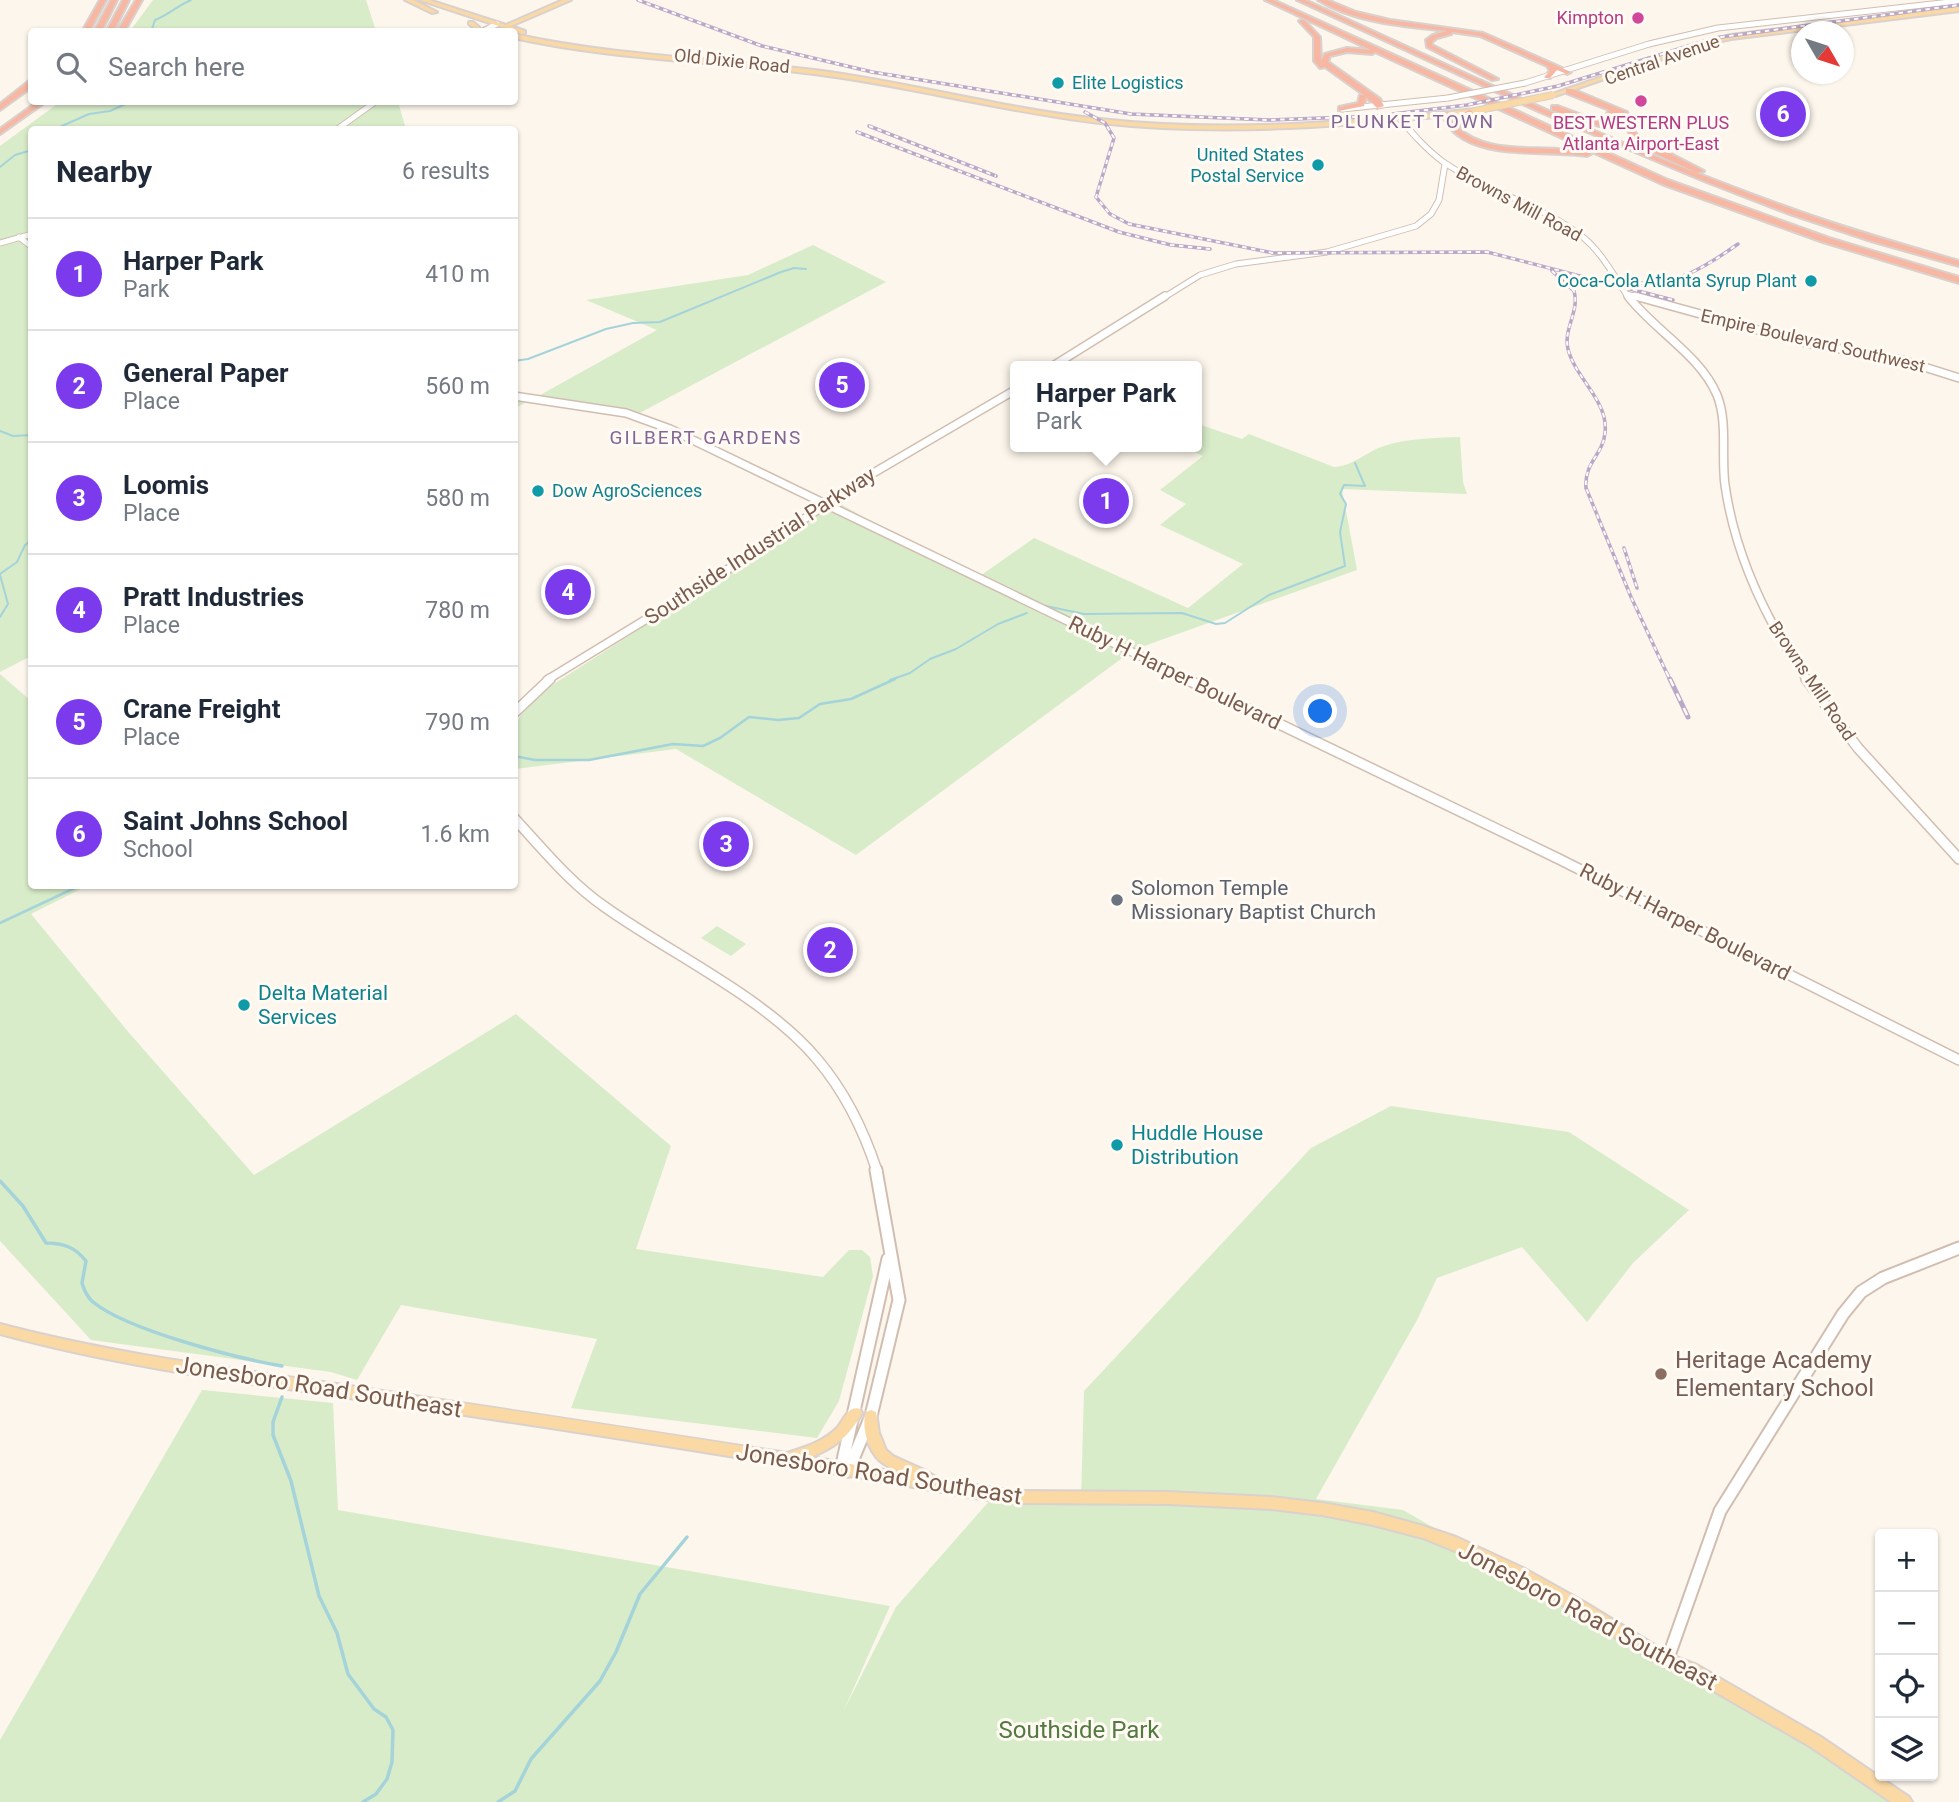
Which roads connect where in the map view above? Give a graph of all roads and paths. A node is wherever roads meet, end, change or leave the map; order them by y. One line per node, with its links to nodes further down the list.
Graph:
1 (97, 0): 17 (highway)
2 (103, 0): 17 (highway)
3 (114, 0): 22 (highway)
4 (126, 0): 23 (highway)
5 (408, 0): 20 (main road, Old Dixie Road)
6 (423, 0): 19 (main road, Old Dixie Road)
7 (555, 0): 18 (main road)
8 (568, 0): 18 (main road)
9 (1266, 0): 33 (highway); 42 (highway)
10 (1282, 0): 70 (highway)
11 (1289, 0): 70 (highway)
12 (1300, 0): 73 (highway)
13 (1317, 0): 34 (highway); 38 (highway)
14 (1959, 1): 34 (street)
15 (137, 2): 24 (highway)
16 (1959, 9): 36 (main road, Central Avenue)
17 (95, 17): 21 (highway)
18 (515, 19): 19 (main road); 28 (main road); 29 (main road)
19 (482, 20): 27 (main road, Old Dixie Road)
20 (471, 23): 25 (main road); 26 (main road, Old Dixie Road)
21 (88, 28)
22 (99, 28)
23 (111, 28)
24 (122, 28)
25 (477, 28)
26 (492, 28)
27 (494, 28)
28 (498, 28)
29 (515, 28)
30 (518, 34): 54 (main road, Old Dixie Road)
31 (518, 34): 54 (main road, Old Dixie Road)
32 (1550, 66): 34 (highway); 35 (highway); 38 (highway)
33 (1415, 68): 49 (highway); 50 (highway)
34 (1567, 72): 35 (street)
35 (1548, 77): 50 (street, bridge)
36 (1588, 85): 39 (main road, Central Avenue); 43 (highway)
37 (28, 86): 51 (highway)
38 (1513, 89): 45 (highway)
39 (1569, 91): 41 (main road, Central Avenue); 43 (highway)
40 (28, 95): 56 (highway)
41 (1553, 95): 43 (highway); 53 (main road, Central Avenue, bridge)
42 (1363, 97): 50 (highway); 52 (highway)
43 (1583, 97): 45 (highway); 67 (highway)
44 (28, 103): 59 (highway)
45 (1545, 104): 67 (highway)
46 (37, 105): 64 (highway)
47 (361, 105): 61 (street)
48 (371, 105): 62 (street)
49 (1492, 105): 60 (highway); 66 (highway)
50 (1380, 106): 52 (street)
51 (0, 108)
52 (1342, 109)
53 (1473, 111): 55 (main road, Central Avenue); 60 (highway)
54 (1042, 112): 58 (main road, Central Avenue)
55 (1444, 114): 57 (main road, Central Avenue); 60 (highway); 66 (highway)
56 (0, 115)
57 (1421, 117): 58 (main road, Central Avenue); 63 (main road)
58 (1400, 119): 63 (street, Browns Mill Road)
59 (0, 124)
60 (1458, 124)
61 (331, 126)
62 (342, 126)
63 (1408, 128): 65 (street, Browns Mill Road)
64 (0, 132)
65 (1445, 164): 76 (street, Browns Mill Road); 77 (street)
66 (1640, 172): 75 (highway)
67 (1706, 174): 73 (highway)
68 (28, 234): 69 (street)
69 (19, 237): 71 (street); 72 (street)
70 (1837, 237): 74 (highway)
71 (0, 243)
72 (28, 244)
73 (1959, 263)
74 (1959, 273)
75 (1959, 280)
76 (1626, 294): 78 (street, Empire Boulevard Southwest); 84 (street, Browns Mill Road)
77 (1061, 361)
78 (1959, 378)
79 (1010, 393): 81 (street, Southside Industrial Parkway)
80 (518, 397): 81 (street, Ruby H Harper Boulevard)
81 (825, 503): 82 (street, Southside Industrial Parkway); 85 (street, Ruby H Harper Boulevard)
82 (518, 709)
83 (518, 822): 87 (street)
84 (1959, 859)
85 (1959, 1060)
86 (1959, 1248): 96 (street)
87 (889, 1254): 89 (street); 90 (street)
88 (0, 1329): 93 (main road, Jonesboro Road Southeast)
89 (864, 1371): 90 (street); 91 (street)
90 (883, 1374): 92 (street)
91 (855, 1413): 93 (main road); 94 (street)
92 (872, 1416): 94 (street); 95 (main road)
93 (785, 1460): 94 (main road, Jonesboro Road Southeast)
94 (845, 1470): 95 (main road, Jonesboro Road Southeast)
95 (938, 1486): 96 (main road, Jonesboro Road Southeast)
96 (1667, 1661): 97 (main road, Jonesboro Road Southeast)
97 (1904, 1802)

